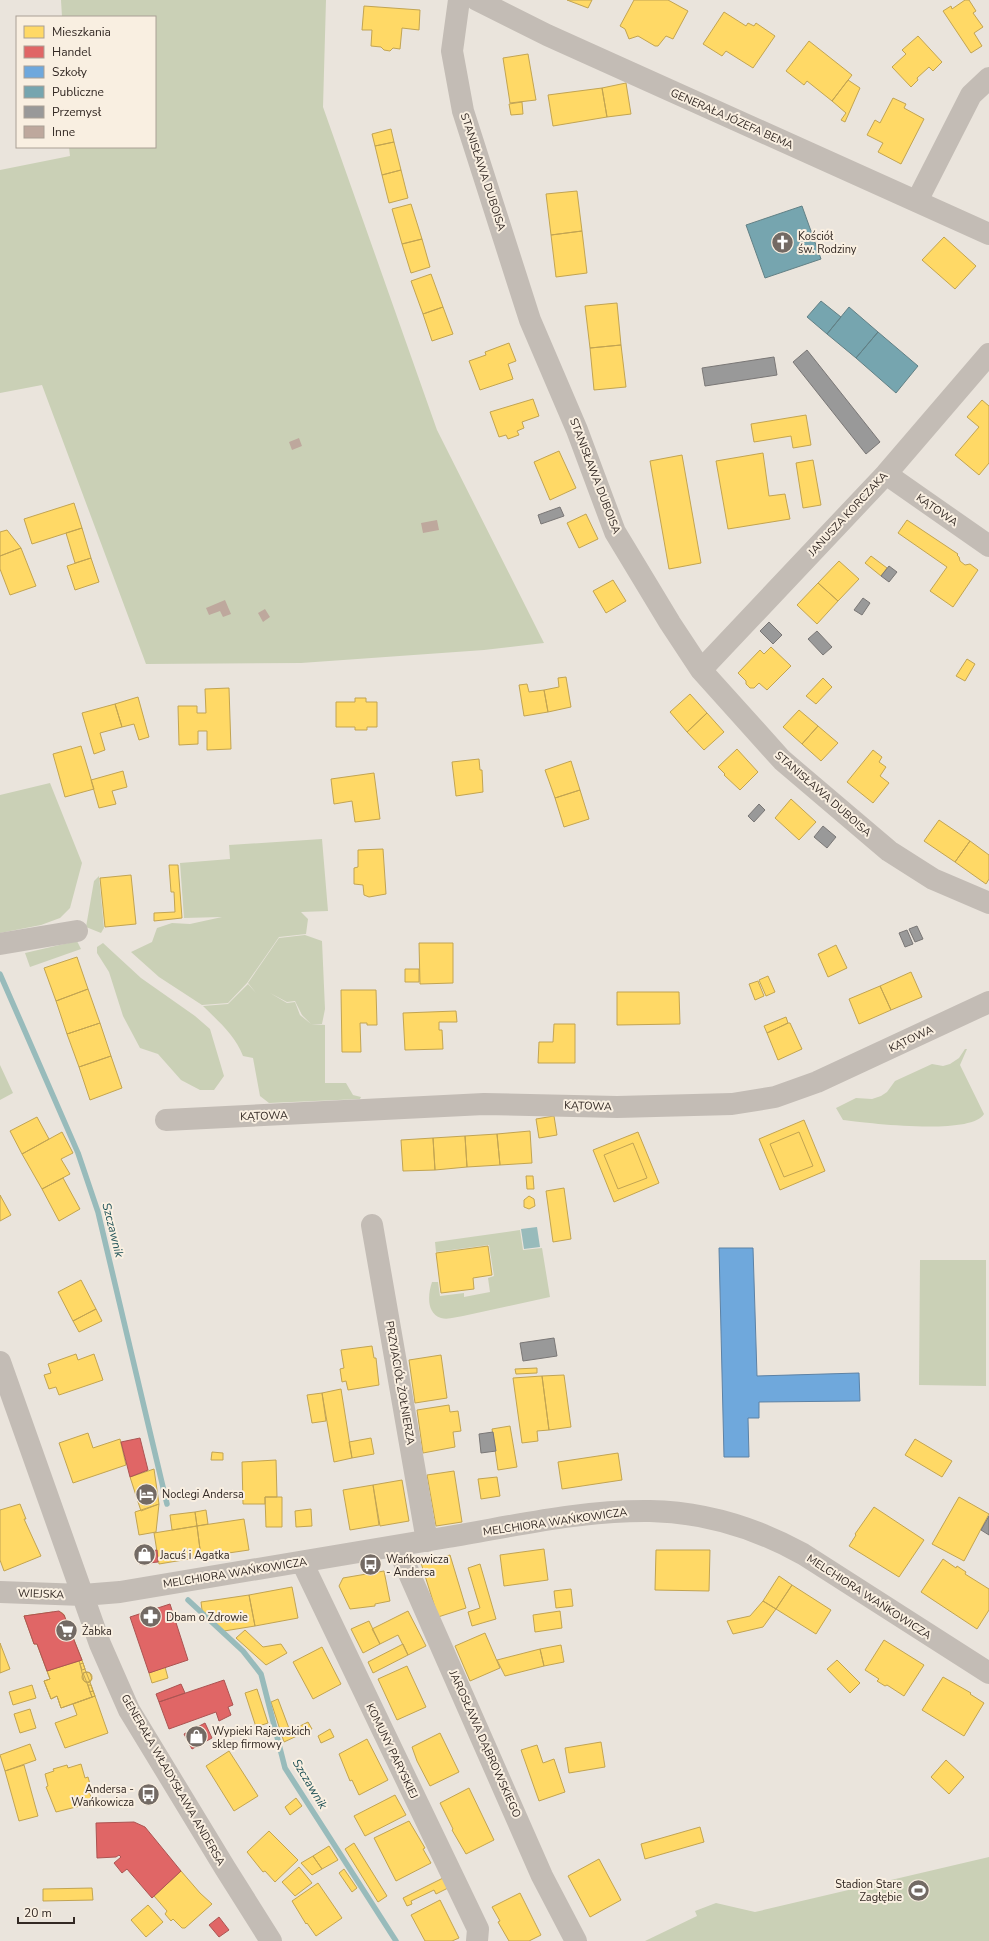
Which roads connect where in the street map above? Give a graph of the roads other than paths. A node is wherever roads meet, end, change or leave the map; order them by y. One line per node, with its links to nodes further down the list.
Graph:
1 (460, 0): 9 (street, STANISŁAWA DUBOISA)
2 (477, 0): 4 (street, GENERAŁA JÓZEFA BEMA)
3 (989, 78): 4 (street)
4 (917, 201): 5 (street, GENERAŁA JÓZEFA BEMA)
5 (989, 234)
6 (989, 354): 7 (street, JANUSZA KORCZAKA)
7 (886, 474): 8 (street, KĄTOWA); 9 (street, JANUSZA KORCZAKA)
8 (989, 546)
9 (701, 670): 10 (street, STANISŁAWA DUBOISA)
10 (989, 903)
11 (77, 931): 12 (street)
12 (0, 944)
13 (989, 1002): 14 (street, KĄTOWA)
14 (166, 1120)
15 (372, 1225): 17 (street, PRZYJACIÓŁ ŻOŁNIERZA)
16 (0, 1362): 21 (street, GENERAŁA WŁADYSŁAWA ANDERSA)
17 (427, 1541): 18 (street, MELCHIORA WAŃKOWICZA); 22 (street, MELCHIORA WAŃKOWICZA)
18 (397, 1546): 19 (street, MELCHIORA WAŃKOWICZA); 25 (street, JAROSŁAWA DĄBROWSKIEGO)
19 (302, 1562): 21 (street, MELCHIORA WAŃKOWICZA); 24 (street, KOMUNY PARYSKIEJ)
20 (0, 1592): 21 (street, WIEJSKA)
21 (83, 1595): 23 (street, GENERAŁA WŁADYSŁAWA ANDERSA)
22 (989, 1673)
23 (271, 1941)
24 (477, 1941)
25 (576, 1941)

